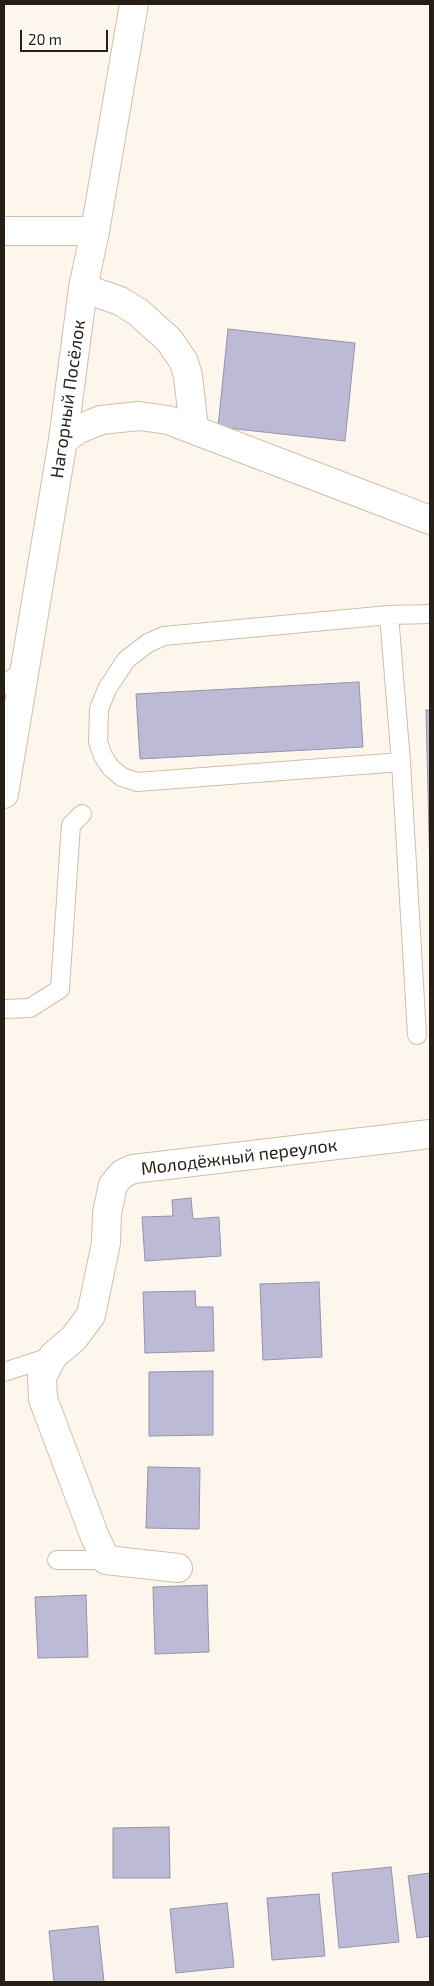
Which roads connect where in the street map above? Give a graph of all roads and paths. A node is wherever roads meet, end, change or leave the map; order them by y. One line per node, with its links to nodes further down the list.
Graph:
1 (134, 4): 3 (street, Нагорный Посёлок)
2 (4, 231): 3 (street)
3 (95, 232): 4 (street, Нагорный Посёлок)
4 (83, 288): 5 (street); 6 (street, Нагорный Посёлок)
5 (194, 429): 6 (street); 7 (street)
6 (63, 440): 10 (street, Нагорный Посёлок)
7 (430, 520)
8 (430, 614): 9 (lane)
9 (389, 615): 11 (lane); 11 (lane)
10 (14, 677): 12 (street, Нагорный Посёлок)
11 (401, 762): 15 (lane)
12 (4, 794)
13 (82, 814): 14 (lane)
14 (4, 1009)
15 (417, 1035)
16 (430, 1134): 17 (street, Молодёжный переулок)
17 (53, 1356): 18 (lane); 20 (street, Молодёжный переулок)
18 (4, 1372)
19 (58, 1560): 20 (lane)
20 (106, 1560): 21 (street)
21 (178, 1568)

